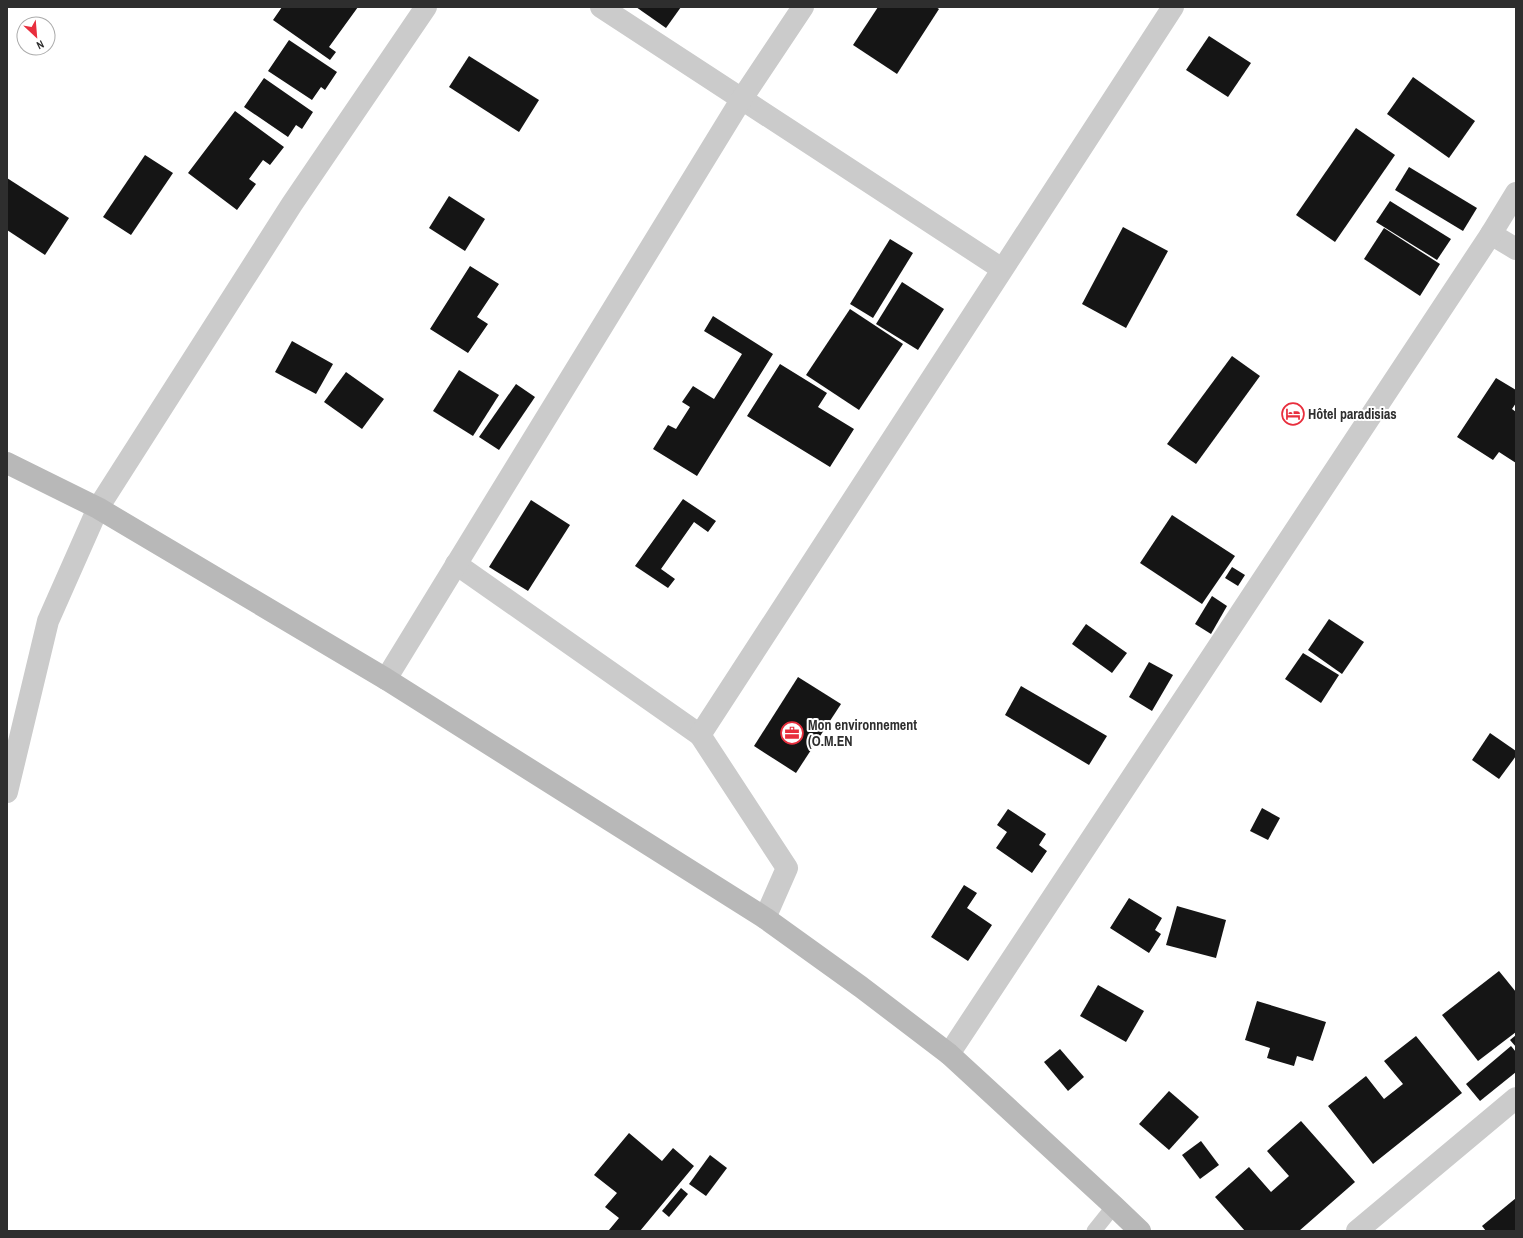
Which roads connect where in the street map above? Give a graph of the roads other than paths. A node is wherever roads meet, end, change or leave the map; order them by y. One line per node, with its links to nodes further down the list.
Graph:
1 (426, 7): 11 (street)
2 (601, 7): 5 (street)
3 (803, 7): 5 (street)
4 (1173, 7): 9 (street)
5 (741, 100): 9 (street); 12 (street)
6 (1516, 194): 7 (street)
7 (1491, 234): 8 (street); 17 (street)
8 (1516, 249)
9 (1002, 269): 14 (street)
10 (7, 463): 11 (main road)
11 (98, 508): 13 (main road); 15 (street)
12 (456, 564): 13 (street); 14 (street)
13 (386, 679): 16 (main road)
14 (700, 735): 16 (street)
15 (7, 792)
16 (765, 918): 17 (main road)
17 (949, 1054): 19 (main road)
18 (1516, 1098): 22 (street)
19 (1114, 1206): 20 (lane); 21 (main road)
20 (1094, 1231)
21 (1140, 1231)
22 (1357, 1231)

